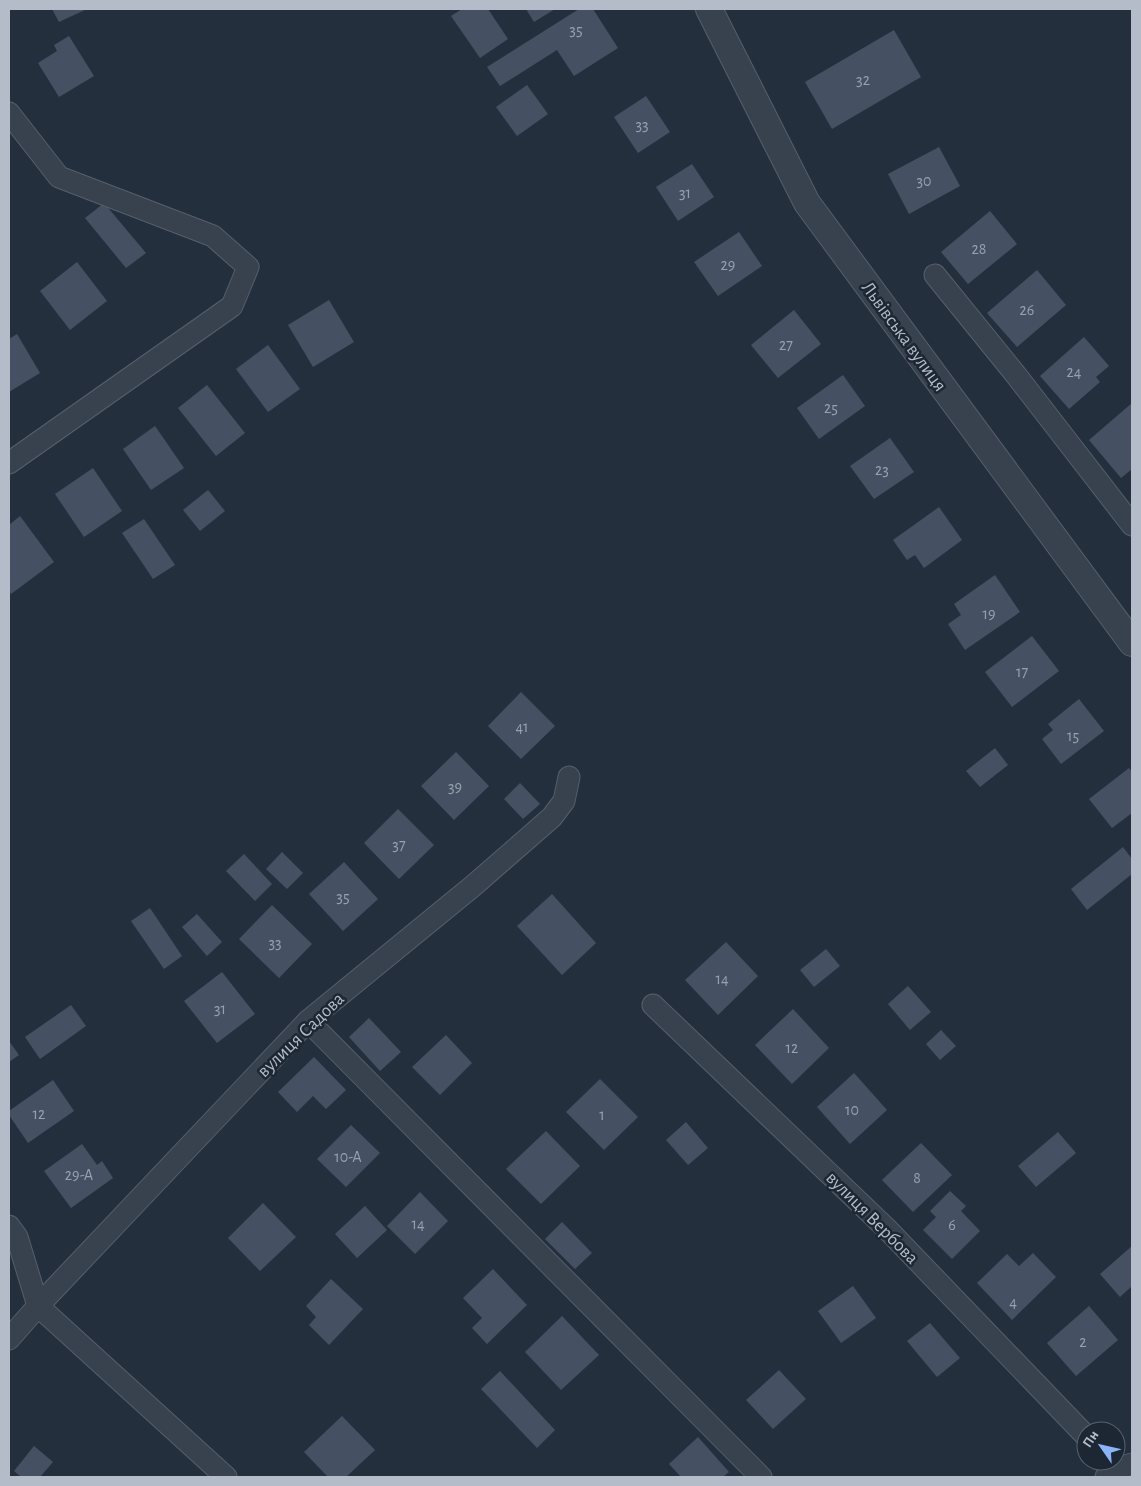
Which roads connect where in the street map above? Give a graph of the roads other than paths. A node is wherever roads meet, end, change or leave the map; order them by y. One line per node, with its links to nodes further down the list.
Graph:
1 (709, 9): 6 (street, Львівська вулиця)
2 (9, 113): 4 (street)
3 (935, 274): 5 (street)
4 (9, 463)
5 (1132, 525)
6 (1132, 643)
7 (569, 776): 9 (street, вулиця Садова)
8 (653, 1005): 13 (street, вулиця Вербова)
9 (308, 1021): 11 (street, вулиця Садова); 15 (street)
10 (9, 1226): 11 (street)
11 (38, 1306): 12 (street, вулиця Садова); 14 (street)
12 (9, 1339)
13 (1076, 1426)
14 (226, 1477)
15 (761, 1477)

